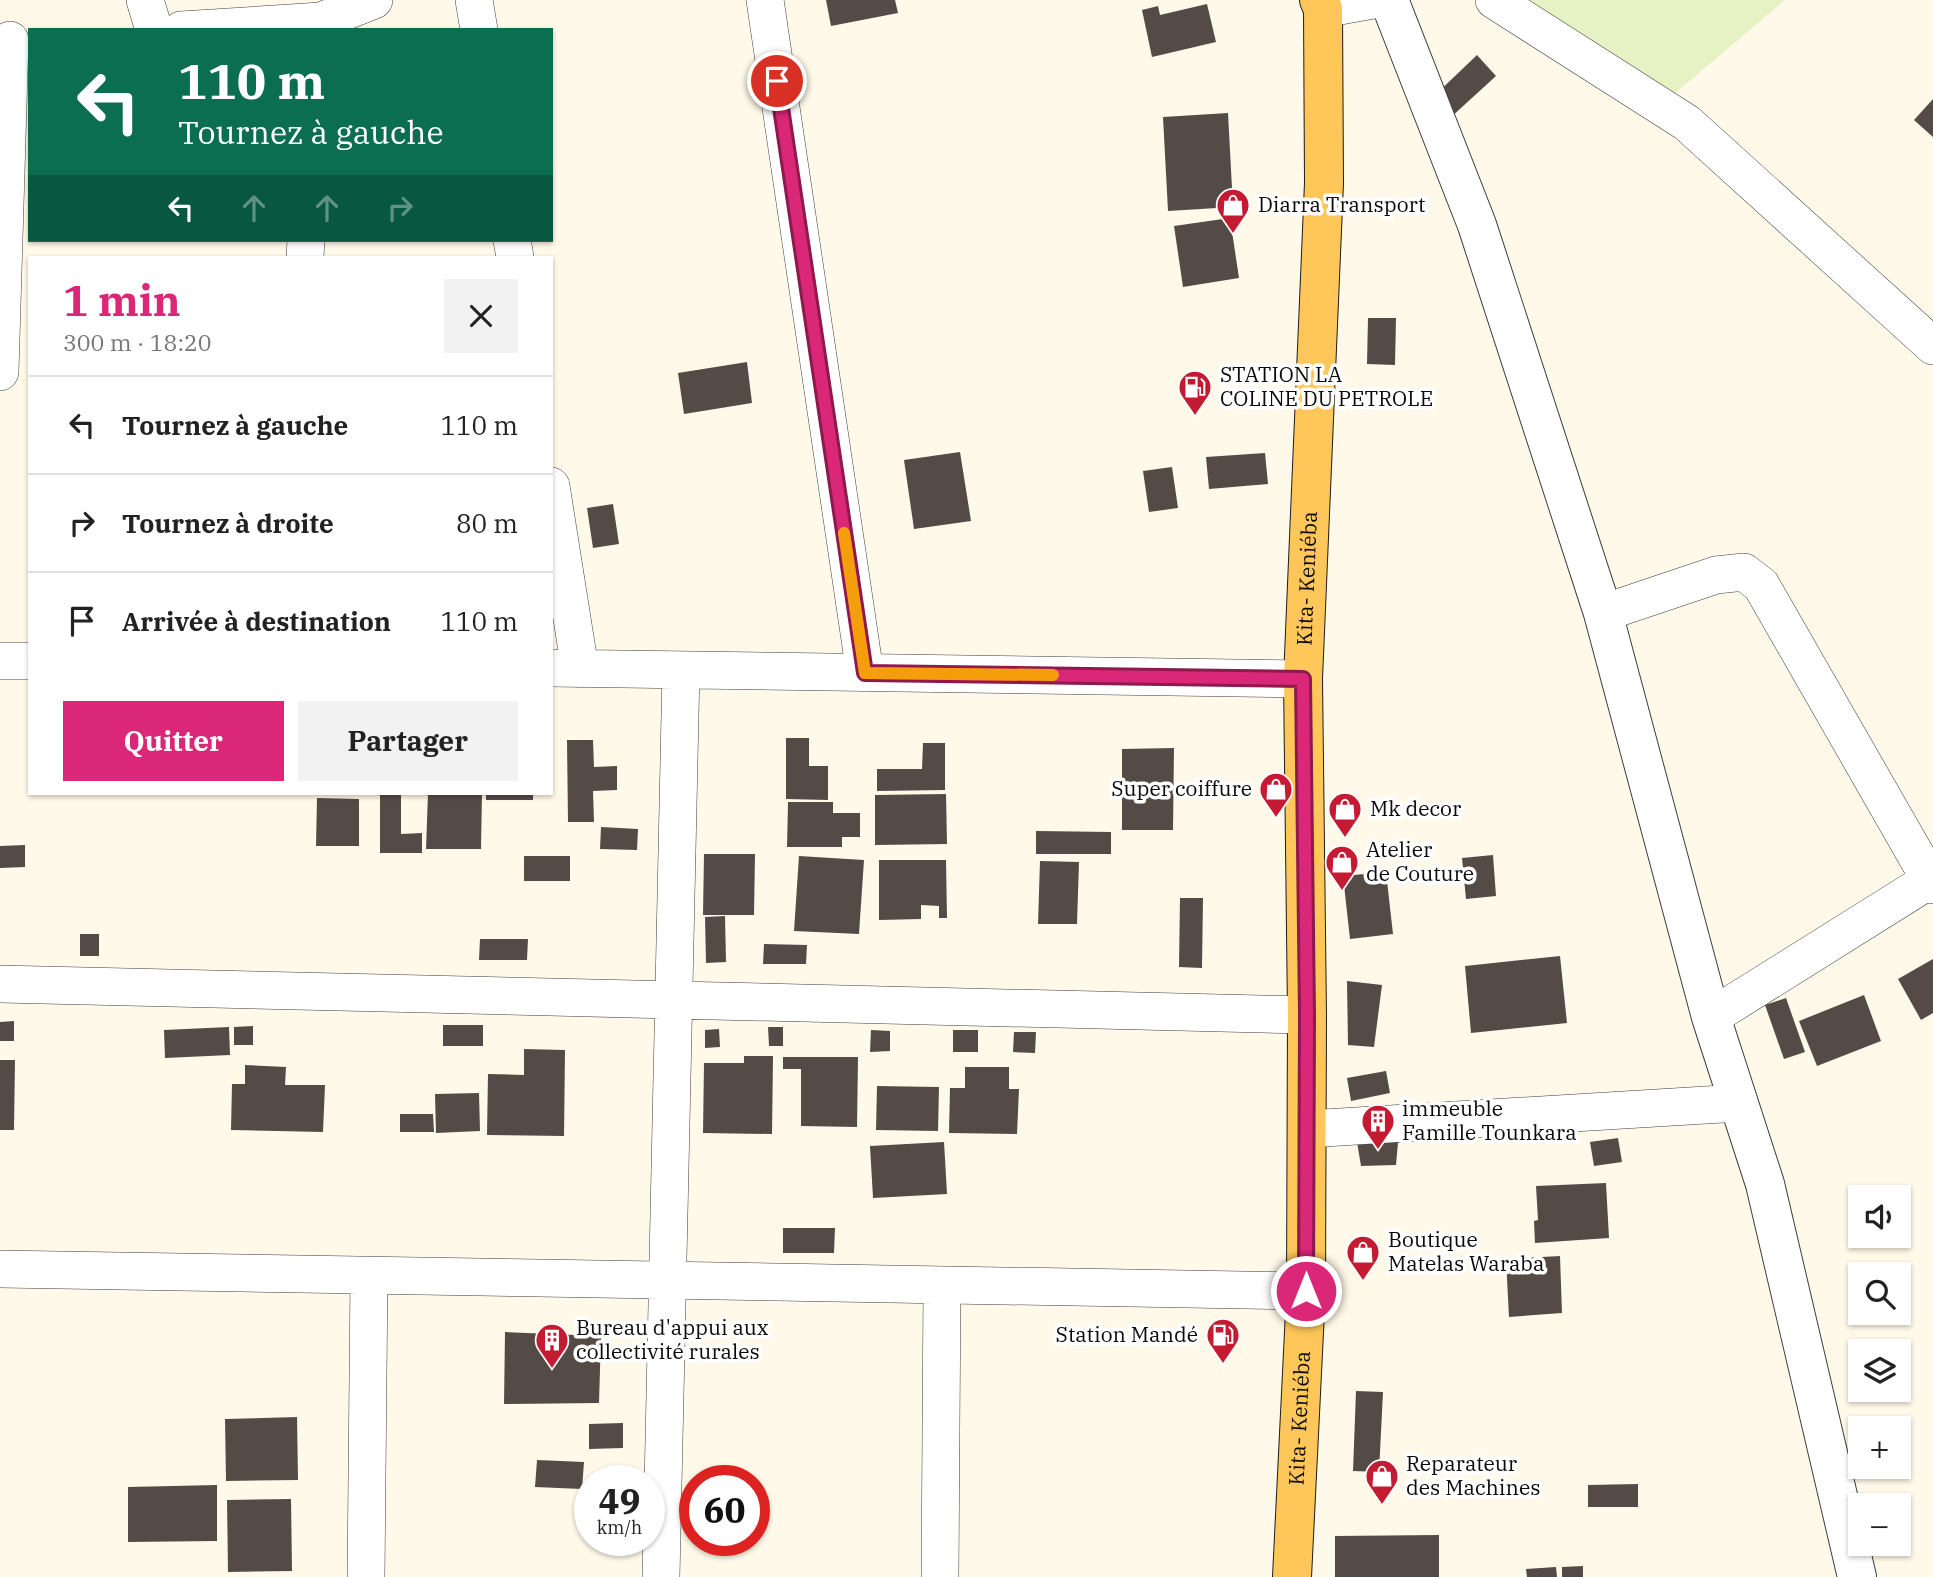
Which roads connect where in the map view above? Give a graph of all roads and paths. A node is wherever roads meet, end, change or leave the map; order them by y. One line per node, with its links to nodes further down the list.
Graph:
1 (145, 0): 10 (street)
2 (374, 0): 9 (street)
3 (474, 0): 12 (street)
4 (765, 0): 22 (street)
5 (1373, 0): 8 (street)
6 (1389, 0): 17 (street)
7 (1494, 0): 14 (street)
8 (1321, 4): 23 (main road, Kita- Keniéba)
9 (320, 26): 11 (street)
10 (153, 28)
11 (250, 28)
12 (479, 28)
13 (13, 40): 15 (street)
14 (1933, 346)
15 (0, 372)
16 (553, 510): 20 (street)
17 (1603, 613): 24 (street); 28 (street)
18 (0, 661): 19 (street)
19 (28, 661)
20 (566, 668): 21 (street)
21 (681, 670): 22 (street); 26 (street)
22 (865, 673): 23 (street)
23 (1303, 679): 27 (main road, Kita- Keniéba)
24 (1932, 882): 28 (street)
25 (0, 984): 26 (street)
26 (674, 1000): 27 (street); 33 (street)
27 (1307, 1015): 30 (main road, Kita- Keniéba)
28 (1711, 1017): 29 (street)
29 (1739, 1103): 30 (street); 40 (street)
30 (1307, 1129): 35 (main road, Kita- Keniéba)
31 (0, 1269): 32 (street)
32 (369, 1276): 33 (street); 36 (street)
33 (668, 1280): 34 (street); 37 (street)
34 (942, 1285): 35 (street); 38 (street)
35 (1306, 1291): 39 (main road, Kita- Keniéba)
36 (366, 1577)
37 (661, 1577)
38 (940, 1577)
39 (1292, 1577)
40 (1857, 1577)

